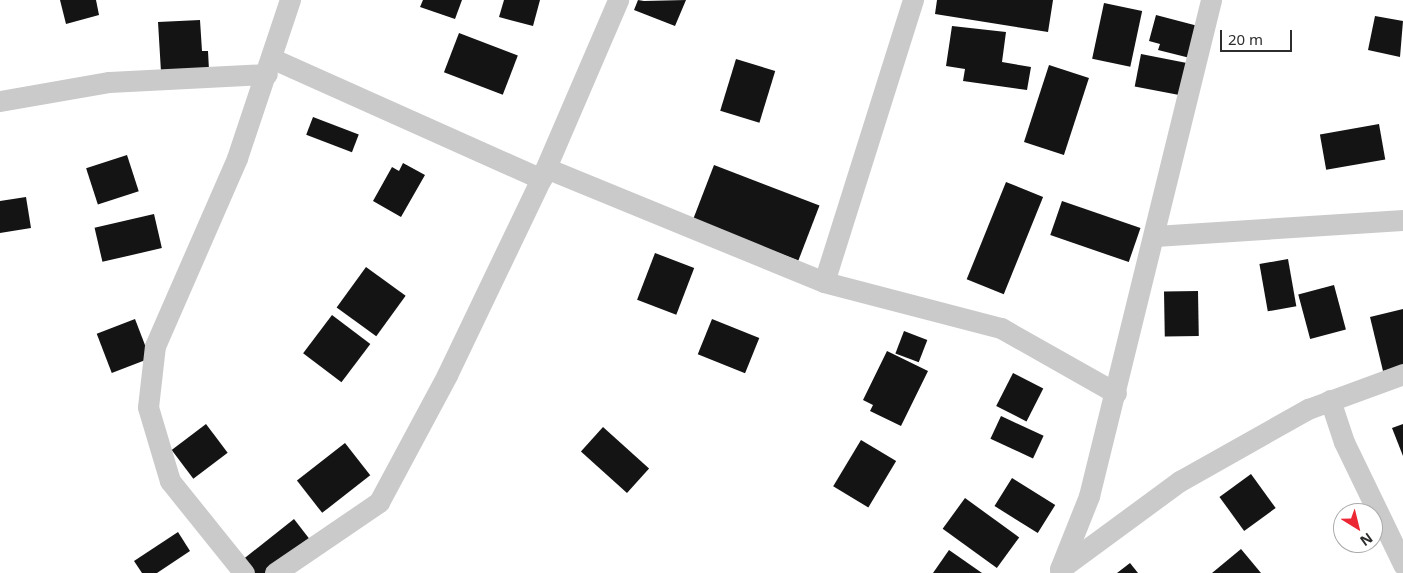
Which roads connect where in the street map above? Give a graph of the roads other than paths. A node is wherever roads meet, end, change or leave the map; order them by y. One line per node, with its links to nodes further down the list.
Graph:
1 (290, 0): 5 (street)
2 (618, 0): 7 (street)
3 (913, 0): 10 (street)
4 (1211, 0): 9 (street)
5 (269, 66): 6 (street); 7 (street); 16 (street)
6 (0, 101)
7 (543, 174): 10 (street); 17 (street)
8 (1403, 220): 9 (street)
9 (1155, 236): 12 (street)
10 (824, 282): 12 (street)
11 (1403, 374): 13 (street)
12 (1116, 393): 15 (street)
13 (1330, 400): 14 (street); 15 (street)
14 (1403, 564)
15 (1058, 571)
16 (244, 573)
17 (275, 573)

